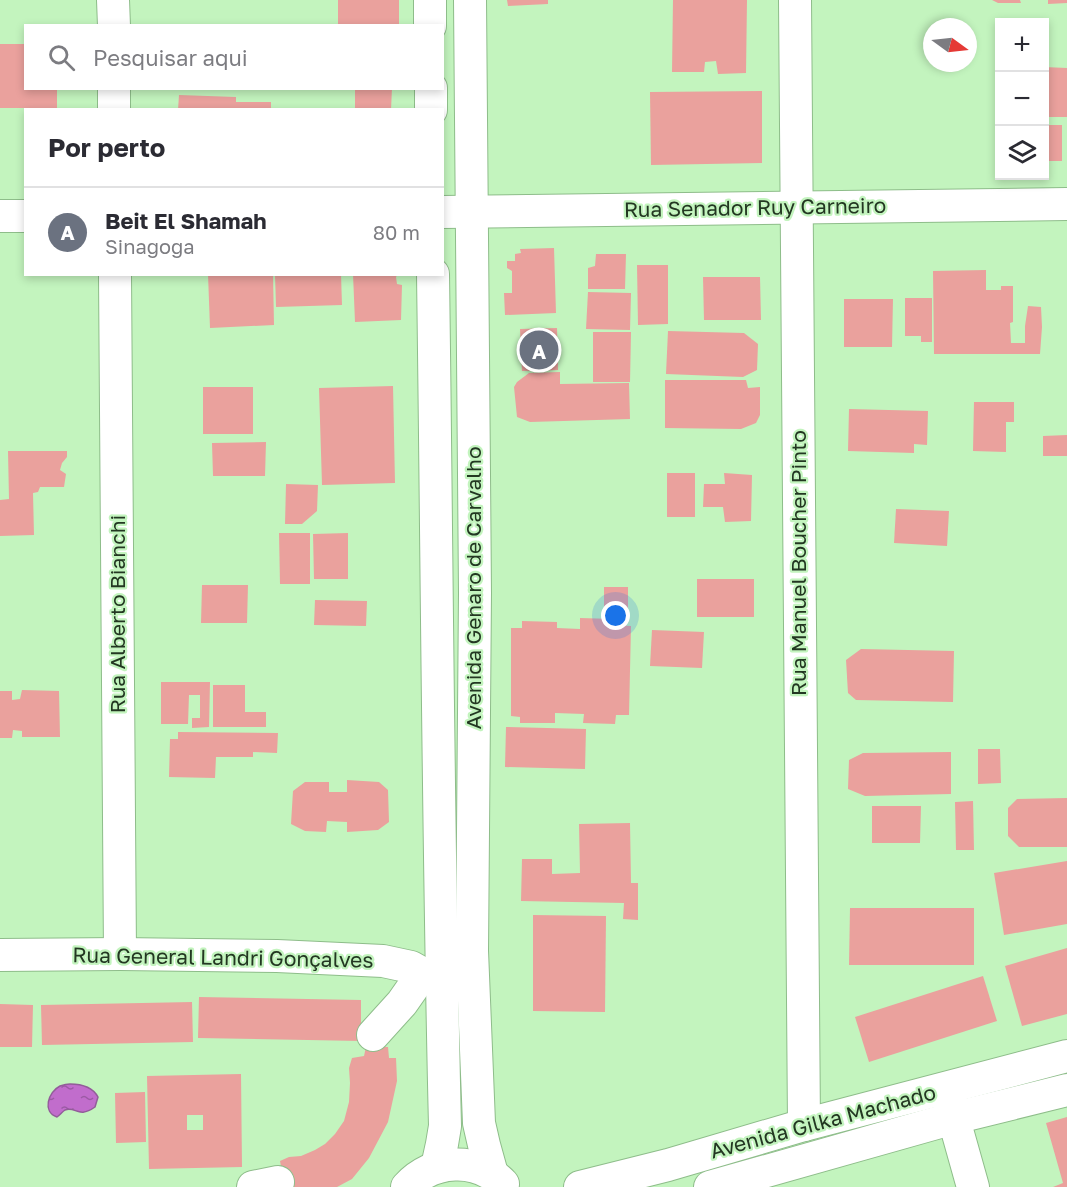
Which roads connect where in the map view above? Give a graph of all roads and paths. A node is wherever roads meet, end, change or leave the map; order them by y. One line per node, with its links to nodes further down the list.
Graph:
1 (114, 0): 5 (street)
2 (430, 0): 6 (street)
3 (470, 0): 13 (street, Avenida Genaro de Carvalho)
4 (795, 0): 12 (street, Rua Manuel Boucher Pinto)
5 (114, 24)
6 (430, 24)
7 (114, 90): 9 (street)
8 (431, 90): 10 (street)
9 (114, 108)
10 (431, 108)
11 (1067, 204): 12 (street, Rua Senador Ruy Carneiro)
12 (797, 208): 13 (street, Rua Senador Ruy Carneiro); 28 (street, Rua Manuel Boucher Pinto)
13 (457, 212): 18 (street, Avenida Genaro de Carvalho)
14 (0, 216): 15 (street)
15 (24, 216)
16 (115, 276): 20 (street, Rua Alberto Bianchi)
17 (433, 276): 19 (street, Avenida Genaro de Carvalho)
18 (475, 596): 19 (street); 22 (street, Avenida Genaro de Carvalho)
19 (438, 599): 23 (street, Avenida Genaro de Carvalho)
20 (120, 954): 21 (street, Rua General Landri Gonçalves); 23 (street, Rua General Landri Gonçalves)
21 (0, 955)
22 (472, 959): 23 (street, Rua General Landri Gonçalves); 31 (street, Avenida Genaro de Carvalho)
23 (436, 969): 24 (street); 29 (street, Avenida Genaro de Carvalho)
24 (373, 1035)
25 (1067, 1056): 27 (street, Avenida Gilka Machado)
26 (1067, 1090): 27 (street, Avenida Gilka Machado)
27 (949, 1103): 28 (street, Avenida Gilka Machado); 34 (street, Avenida Gilka Machado); 35 (street)
28 (804, 1125): 30 (street, Avenida Gilka Machado)
29 (436, 1167): 31 (street); 32 (street)
30 (671, 1176): 33 (street, Avenida Gilka Machado)
31 (499, 1180)
32 (407, 1187)
33 (580, 1187)
34 (710, 1187)
35 (973, 1187)

